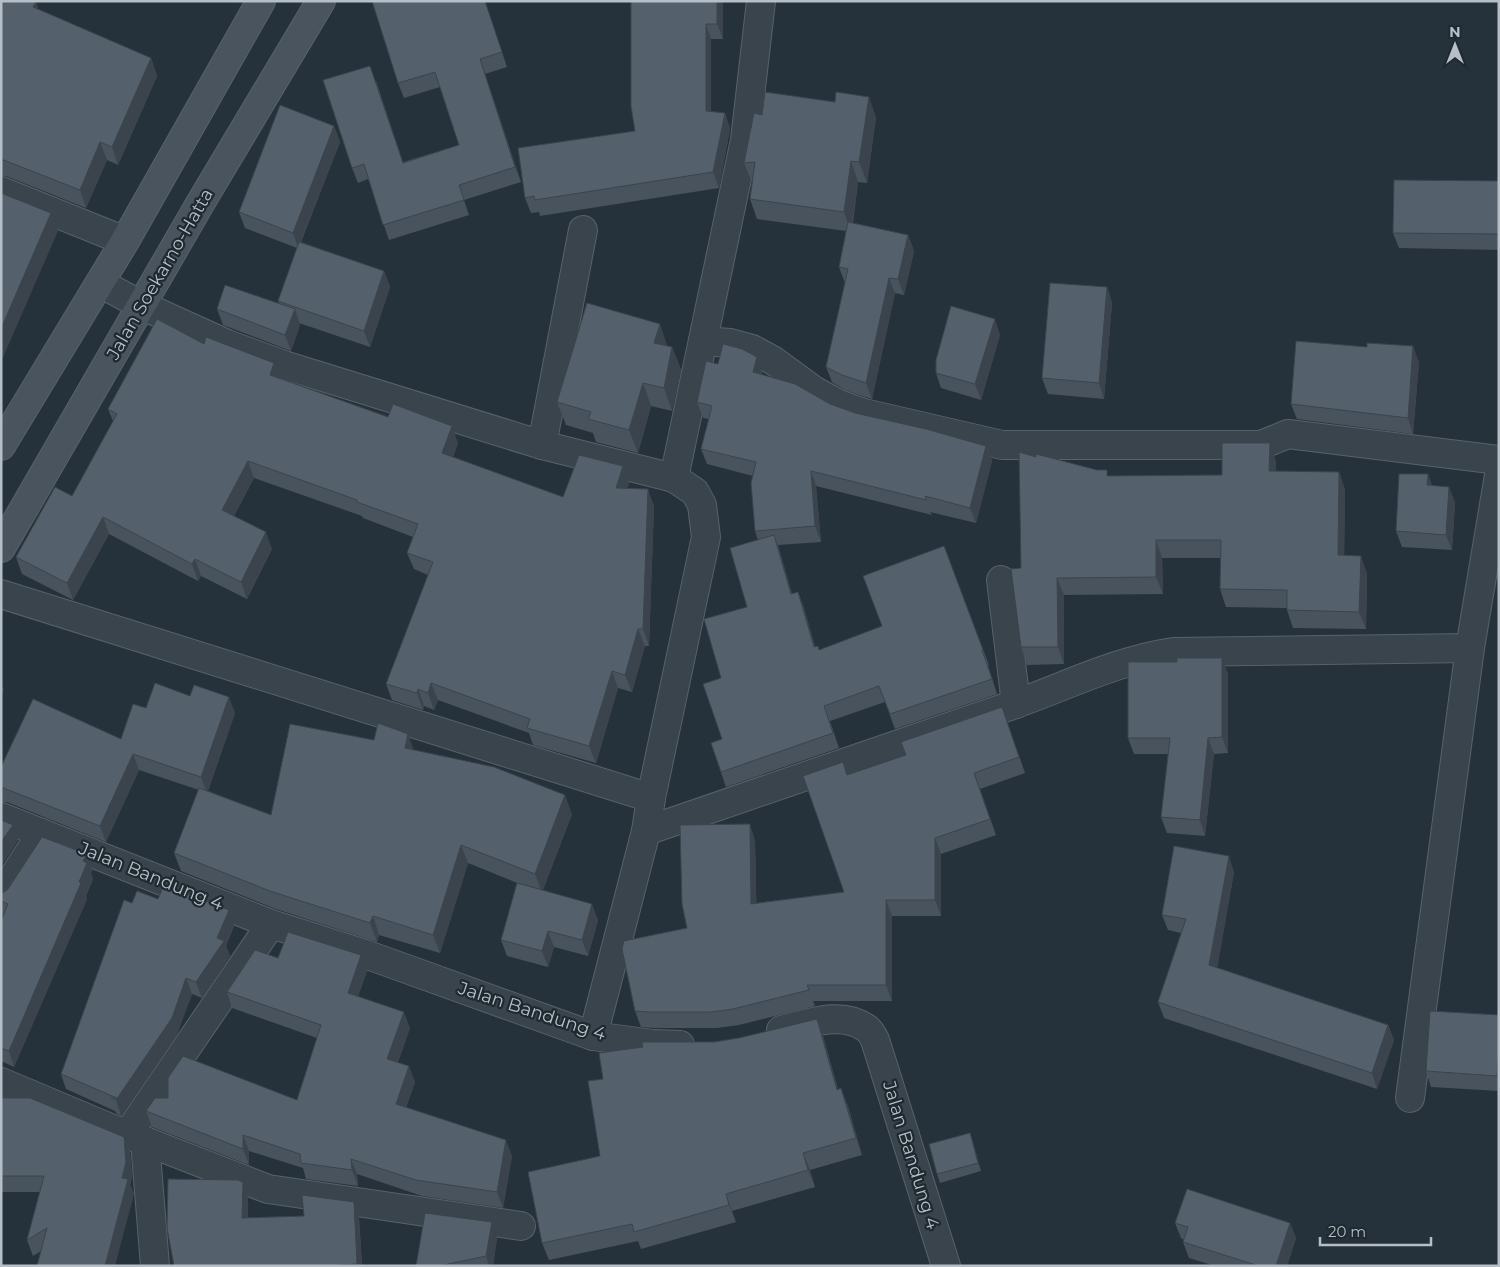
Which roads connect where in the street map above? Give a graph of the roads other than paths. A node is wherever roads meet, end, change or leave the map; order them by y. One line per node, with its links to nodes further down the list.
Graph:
1 (261, 1): 6 (main road)
2 (321, 1): 8 (main road, Jalan Soekarno-Hatta)
3 (760, 1): 9 (street)
4 (1, 191): 6 (street)
5 (583, 230): 10 (street)
6 (125, 241): 7 (main road)
7 (100, 283): 8 (street); 11 (main road)
8 (141, 305): 10 (street); 15 (main road, Jalan Soekarno-Hatta)
9 (703, 341): 12 (street); 13 (street)
10 (542, 445): 13 (street)
11 (1, 446)
12 (1499, 460)
13 (674, 478): 20 (street)
14 (1497, 487): 18 (street)
15 (1, 548)
16 (1001, 580): 19 (street)
17 (1, 594): 20 (street)
18 (1470, 648): 19 (street); 30 (street)
19 (1016, 704): 22 (street)
20 (651, 798): 22 (street)
21 (1, 817): 23 (street, Jalan Bandung 4)
22 (646, 831): 27 (street)
23 (42, 833): 24 (street); 25 (street, Jalan Bandung 4)
24 (1, 896)
25 (271, 924): 27 (street, Jalan Bandung 4); 31 (street)
26 (761, 1035): 34 (street, Jalan Bandung 4)
27 (592, 1036): 28 (street, Jalan Bandung 4)
28 (703, 1044)
29 (1, 1082): 31 (street)
30 (1410, 1098)
31 (136, 1138): 32 (street); 33 (street)
32 (521, 1226)
33 (155, 1266)
34 (946, 1266)

